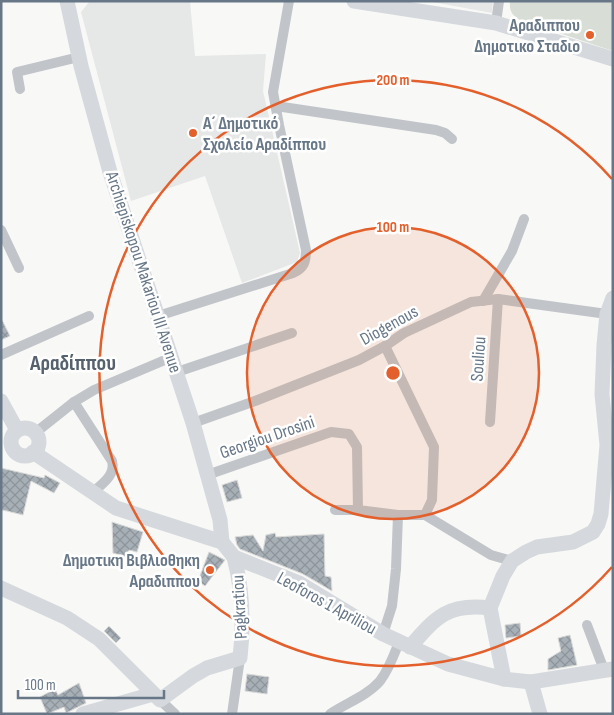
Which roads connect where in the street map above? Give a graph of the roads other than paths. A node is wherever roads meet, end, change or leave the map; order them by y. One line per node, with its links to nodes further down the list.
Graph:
1 (67, 1): 6 (street, Archiepiskopou Makariou III Avenue)
2 (289, 1): 9 (street)
3 (354, 1): 5 (street)
4 (499, 1): 5 (street)
5 (496, 23): 7 (street)
6 (79, 56): 8 (street); 19 (street, Archiepiskopou Makariou III Avenue)
7 (613, 59)
8 (20, 89)
9 (276, 106): 10 (street); 19 (street)
10 (452, 139)
11 (524, 219): 16 (street)
12 (1, 230): 13 (street)
13 (19, 268)
14 (613, 298): 17 (street)
15 (498, 299): 16 (street, Diogenous); 17 (street, Diogenous); 26 (street, Souliou)
16 (483, 300): 21 (street, Diogenous)
17 (606, 314): 34 (street)
18 (89, 316): 22 (street)
19 (158, 316): 23 (street, Archiepiskopou Makariou III Avenue)
20 (292, 333): 23 (street)
21 (385, 346): 27 (street, Diogenous); 38 (street)
22 (1, 355)
23 (174, 364): 25 (street); 27 (street, Archiepiskopou Makariou III Avenue)
24 (1, 401): 28 (street)
25 (74, 402): 29 (street); 33 (street)
26 (490, 422)
27 (193, 423): 32 (street, Archiepiskopou Makariou III Avenue)
28 (17, 430): 29 (street); 30 (street)
29 (35, 433): 31 (street)
30 (7, 449): 31 (street)
31 (33, 452): 33 (street)
32 (207, 475): 36 (street, Georgiou Drosini); 39 (street, Archiepiskopou Makariou III Avenue)
33 (92, 493): 40 (street)
34 (608, 498): 43 (street)
35 (335, 510): 36 (street)
36 (358, 510): 37 (street)
37 (398, 514): 38 (street); 47 (street)
38 (425, 515): 43 (street)
39 (220, 520): 40 (street); 41 (street, Archiepiskopou Makariou III Avenue)
40 (200, 535): 41 (street)
41 (222, 542): 42 (street, Leoforos 1 Apriliou)
42 (234, 557): 47 (street, Leoforos 1 Apriliou); 49 (street, Pagkratiou)
43 (512, 561): 45 (street)
44 (1, 588): 53 (street)
45 (490, 608): 48 (street); 51 (street)
46 (588, 625): 50 (street)
47 (383, 634): 48 (street, Leoforos 1 Apriliou)
48 (405, 645): 51 (street, Leoforos 1 Apriliou); 57 (street)
49 (240, 658): 53 (street); 56 (street)
50 (608, 670): 52 (street, Leoforos 1 Apriliou)
51 (504, 679): 52 (street, Leoforos 1 Apriliou)
52 (531, 682): 58 (street)
53 (157, 697): 54 (street); 55 (street)
54 (83, 714)
55 (175, 714)
56 (232, 714)
57 (330, 714)
58 (540, 714)

